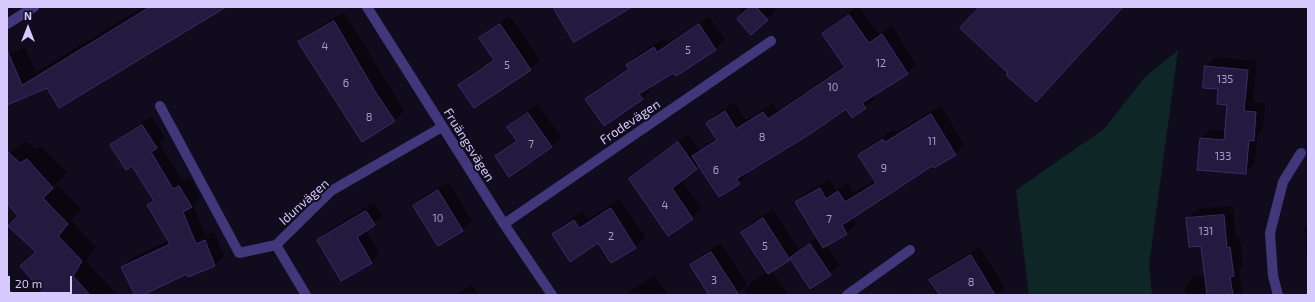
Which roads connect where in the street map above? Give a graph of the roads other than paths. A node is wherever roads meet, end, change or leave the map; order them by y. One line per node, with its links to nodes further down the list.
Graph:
1 (34, 7): 3 (street)
2 (367, 7): 6 (street, Fruängsvägen)
3 (7, 24)
4 (771, 41): 8 (street, Frodevägen)
5 (160, 106): 9 (street)
6 (442, 127): 8 (street, Fruängsvägen); 9 (street, Idunvägen)
7 (1301, 153): 14 (street)
8 (504, 224): 12 (street, Fruängsvägen)
9 (276, 245): 11 (street)
10 (910, 250): 13 (street)
11 (306, 295)
12 (552, 295)
13 (847, 295)
14 (1278, 295)

